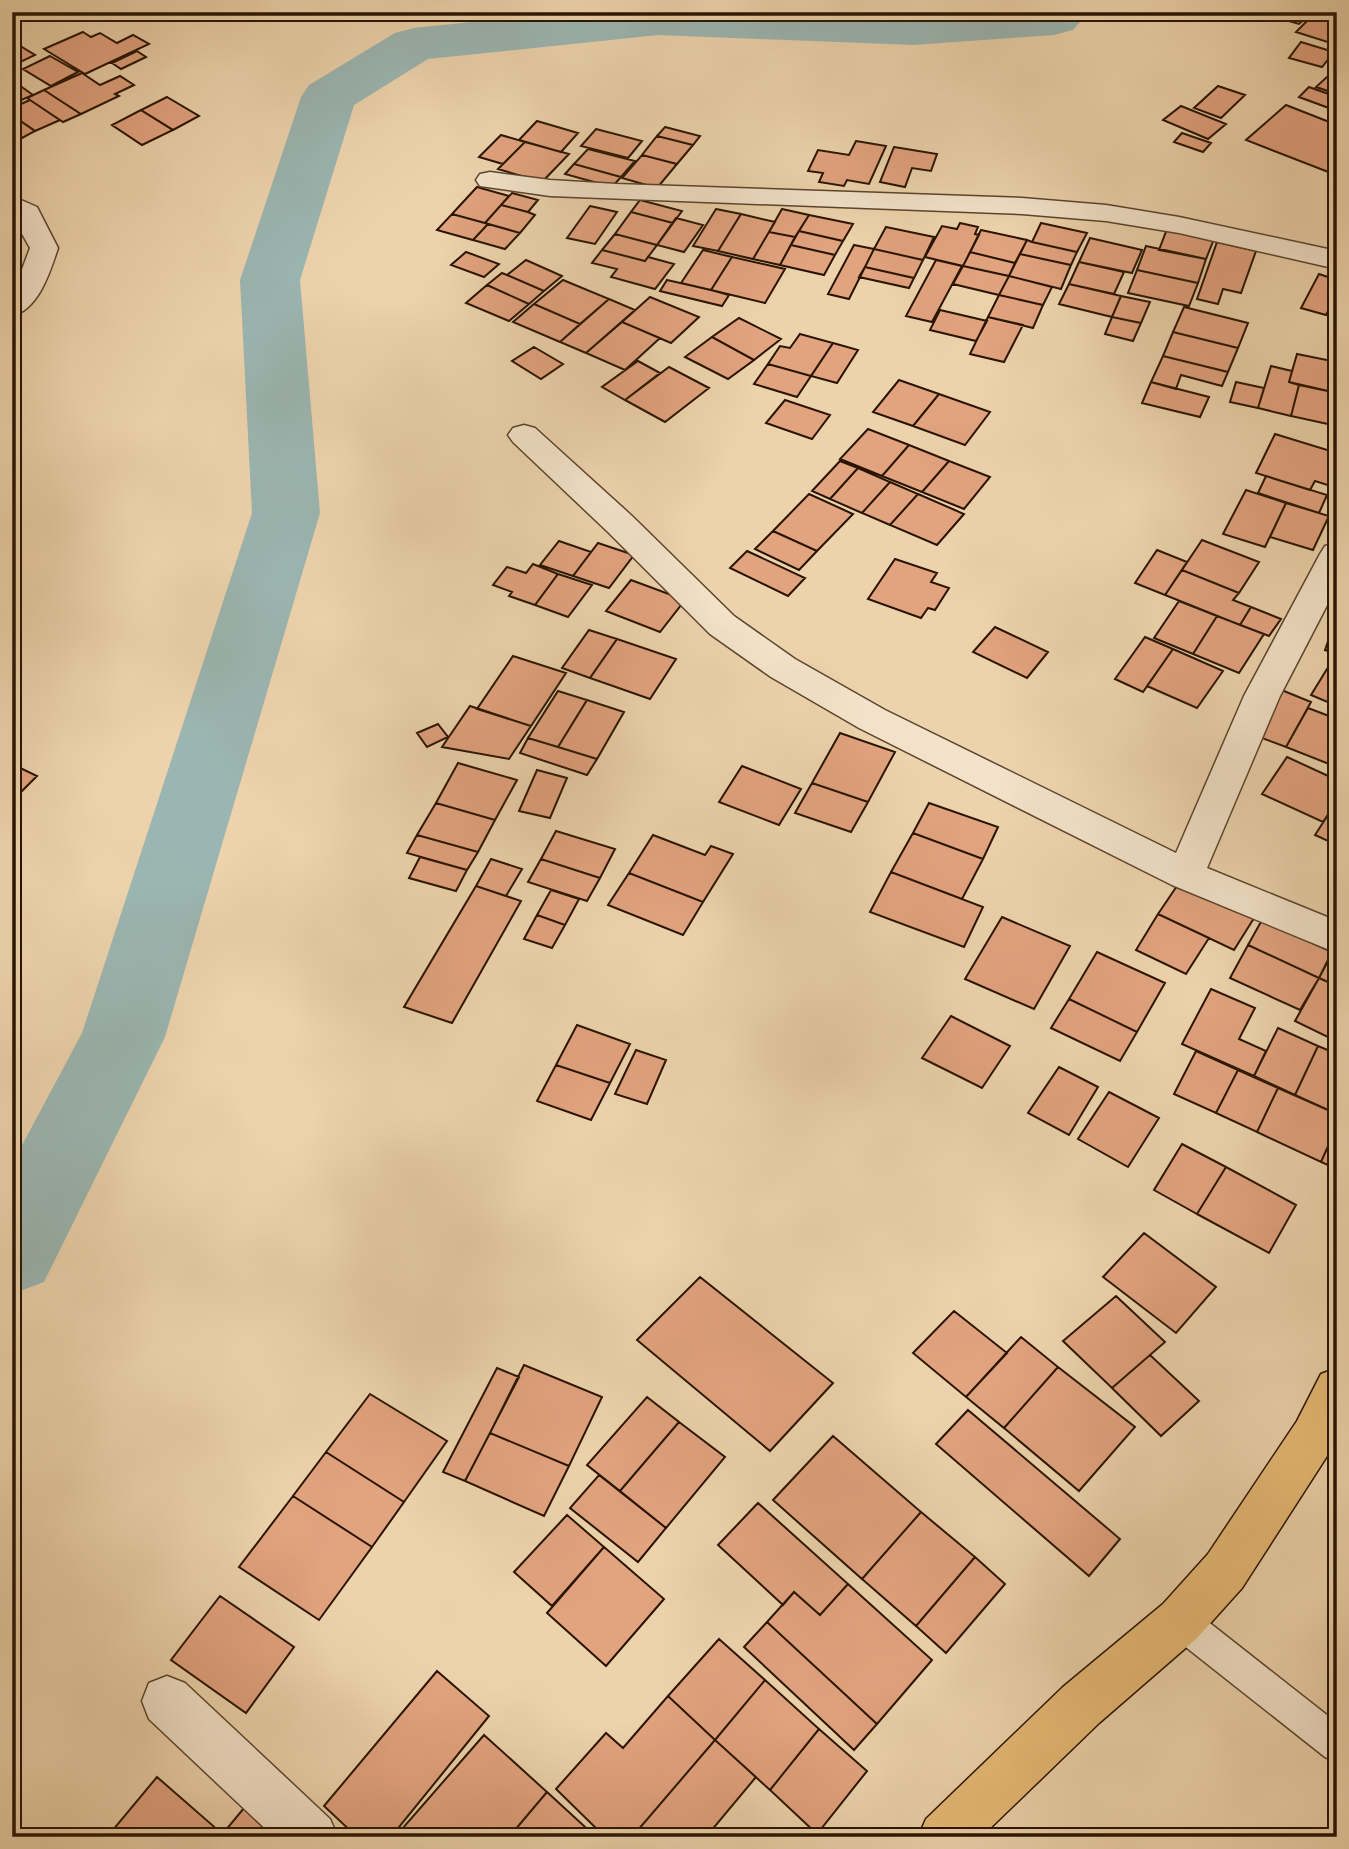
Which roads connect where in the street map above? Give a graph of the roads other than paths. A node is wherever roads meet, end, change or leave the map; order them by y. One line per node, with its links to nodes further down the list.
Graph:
1 (490, 180): 3 (street)
2 (12, 204): 4 (street)
3 (1337, 260)
4 (12, 307)
5 (524, 435): 7 (street)
6 (1337, 554): 7 (street)
7 (1185, 874): 8 (street)
8 (1337, 939)
9 (1337, 1389): 10 (highway)
10 (1180, 1621): 12 (lane); 14 (highway)
11 (167, 1701): 13 (street)
12 (1337, 1745)
13 (312, 1837)
14 (944, 1837)

